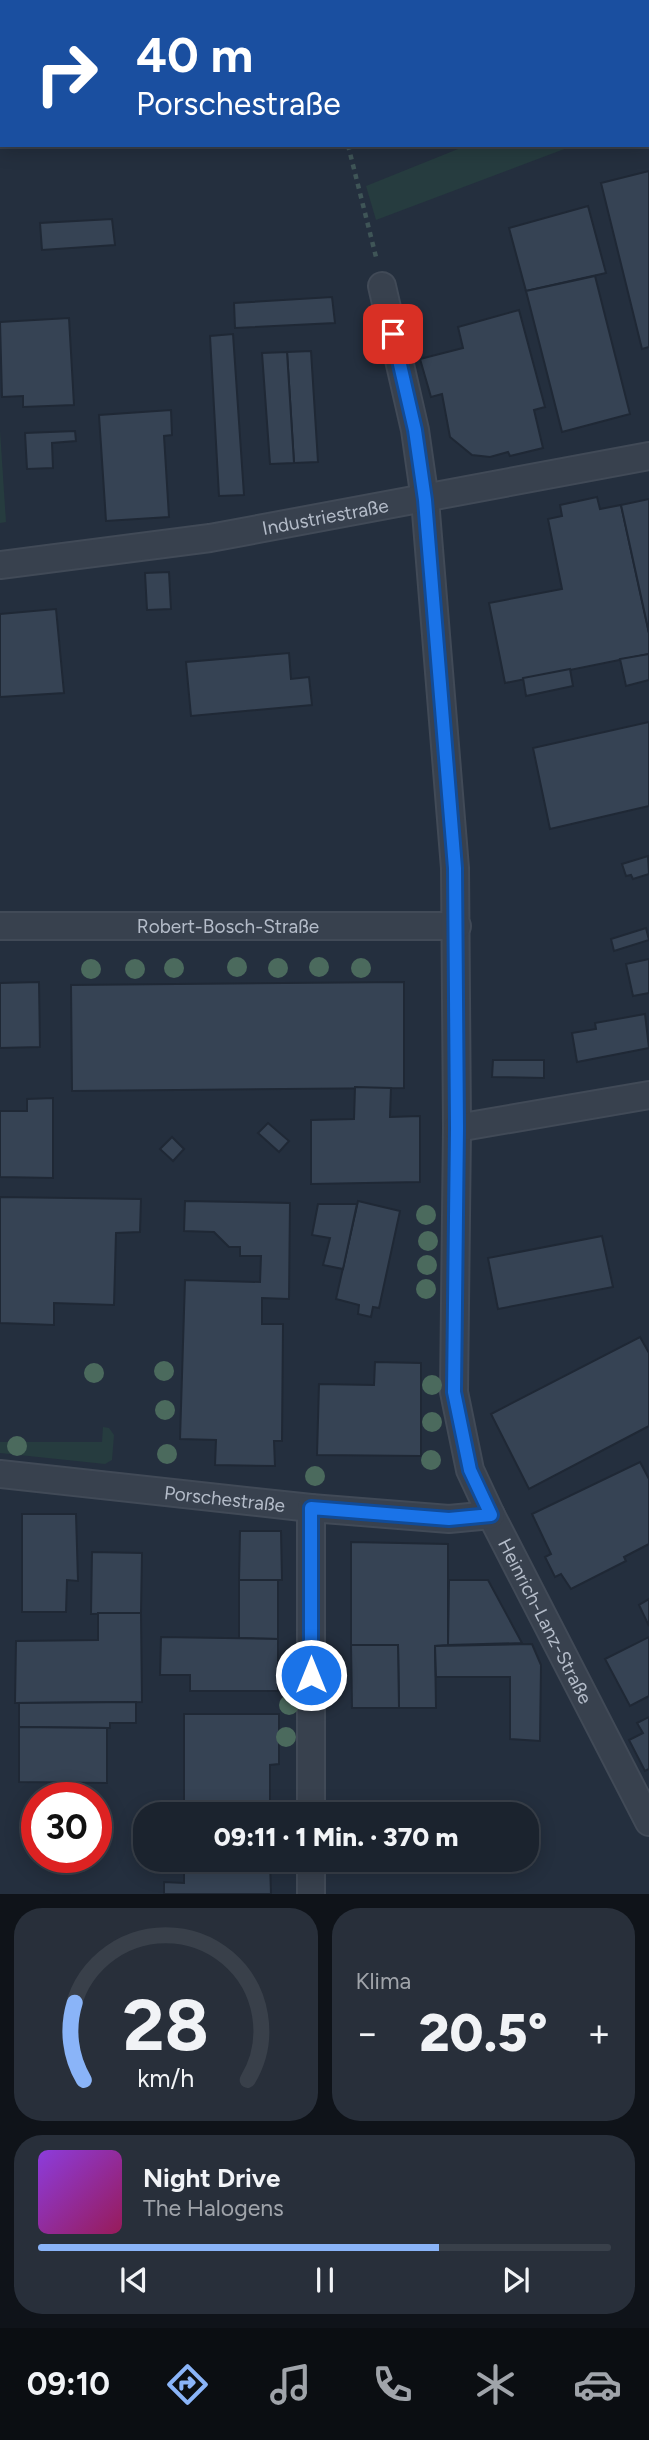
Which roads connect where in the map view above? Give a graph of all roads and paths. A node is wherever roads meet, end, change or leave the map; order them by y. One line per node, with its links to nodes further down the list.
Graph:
1 (348, 147): 2 (path)
2 (382, 286): 4 (street, Heinrich-Lanz-Straße)
3 (649, 456): 4 (street, Industriestraße)
4 (425, 500): 5 (street, Industriestraße); 7 (street, Heinrich-Lanz-Straße)
5 (0, 565)
6 (0, 926): 7 (street, Robert-Bosch-Straße)
7 (457, 926): 9 (street, Heinrich-Lanz-Straße)
8 (649, 1095): 9 (street)
9 (457, 1128): 12 (street, Heinrich-Lanz-Straße)
10 (0, 1474): 11 (street, Porschestraße)
11 (311, 1508): 12 (street, Porschestraße); 13 (street)
12 (491, 1515): 14 (street, Heinrich-Lanz-Straße)
13 (311, 1802)
14 (649, 1822)
15 (311, 1872): 16 (street)
16 (312, 1894)

